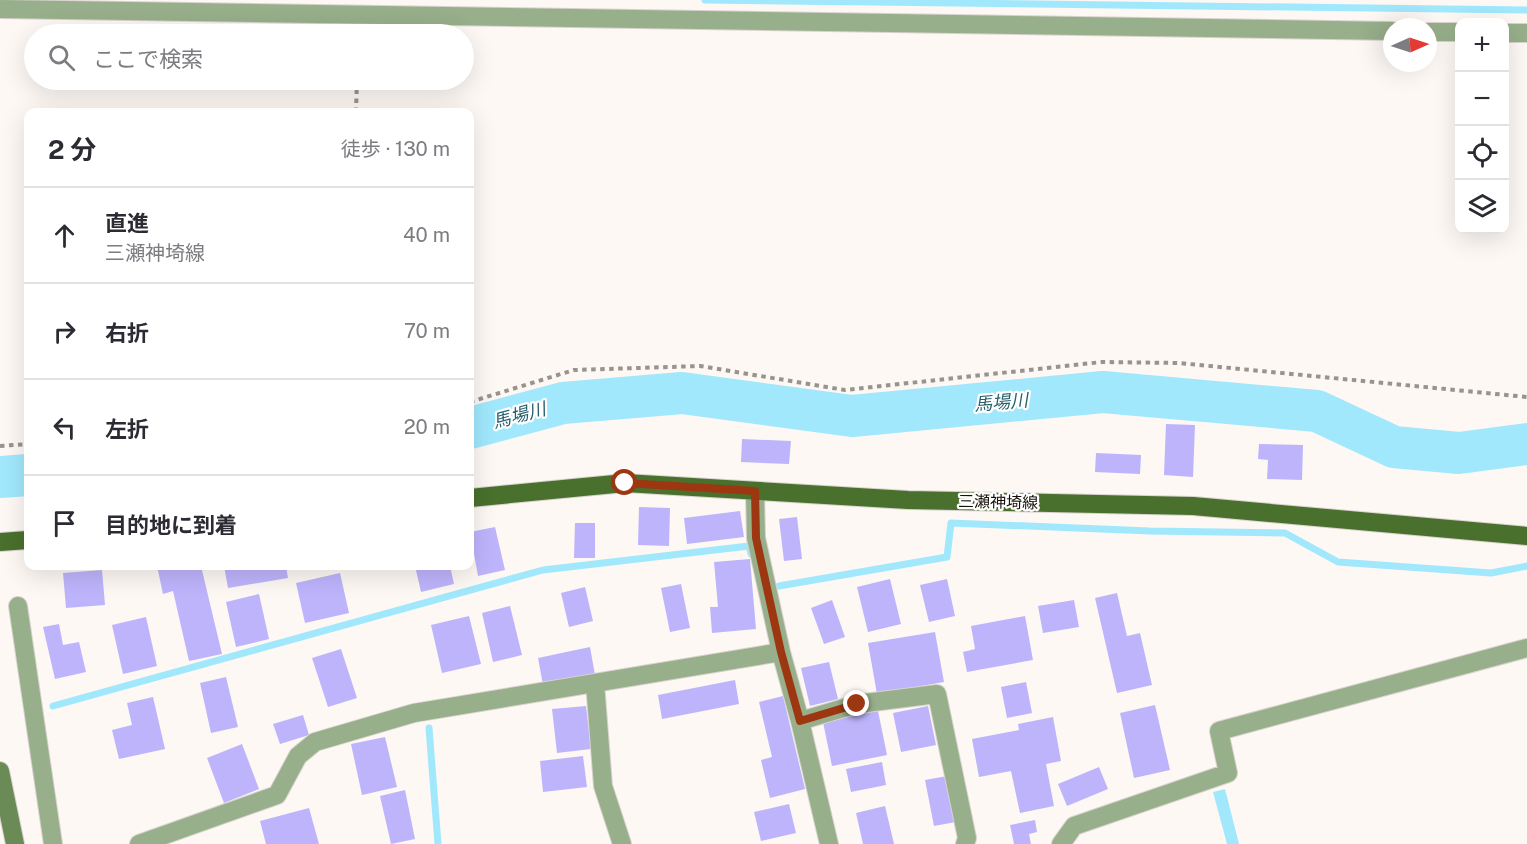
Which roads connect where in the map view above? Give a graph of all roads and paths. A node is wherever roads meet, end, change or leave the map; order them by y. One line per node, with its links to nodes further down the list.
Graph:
1 (457, 8): 2 (street); 3 (street)
2 (0, 9)
3 (1383, 31)
4 (1437, 32): 5 (street)
5 (1455, 32)
6 (1509, 33): 7 (street)
7 (1527, 33)
8 (357, 90): 9 (path)
9 (356, 108)
10 (1527, 397): 11 (path)
11 (474, 401)
12 (24, 444): 13 (path)
13 (0, 446)
14 (755, 491): 15 (main road, 三瀬神埼線); 16 (main road, 三瀬神埼線); 21 (street)
15 (474, 498)
16 (1527, 536)
17 (24, 540): 18 (main road)
18 (0, 542)
19 (18, 606): 26 (street)
20 (1527, 648): 31 (street)
21 (781, 652): 22 (street); 23 (street)
22 (595, 683): 27 (street); 28 (street)
23 (800, 721): 29 (street); 30 (street)
24 (0, 771): 25 (street)
25 (15, 844)
26 (53, 844)
27 (139, 844)
28 (622, 844)
29 (829, 844)
30 (965, 844)
31 (1061, 844)

